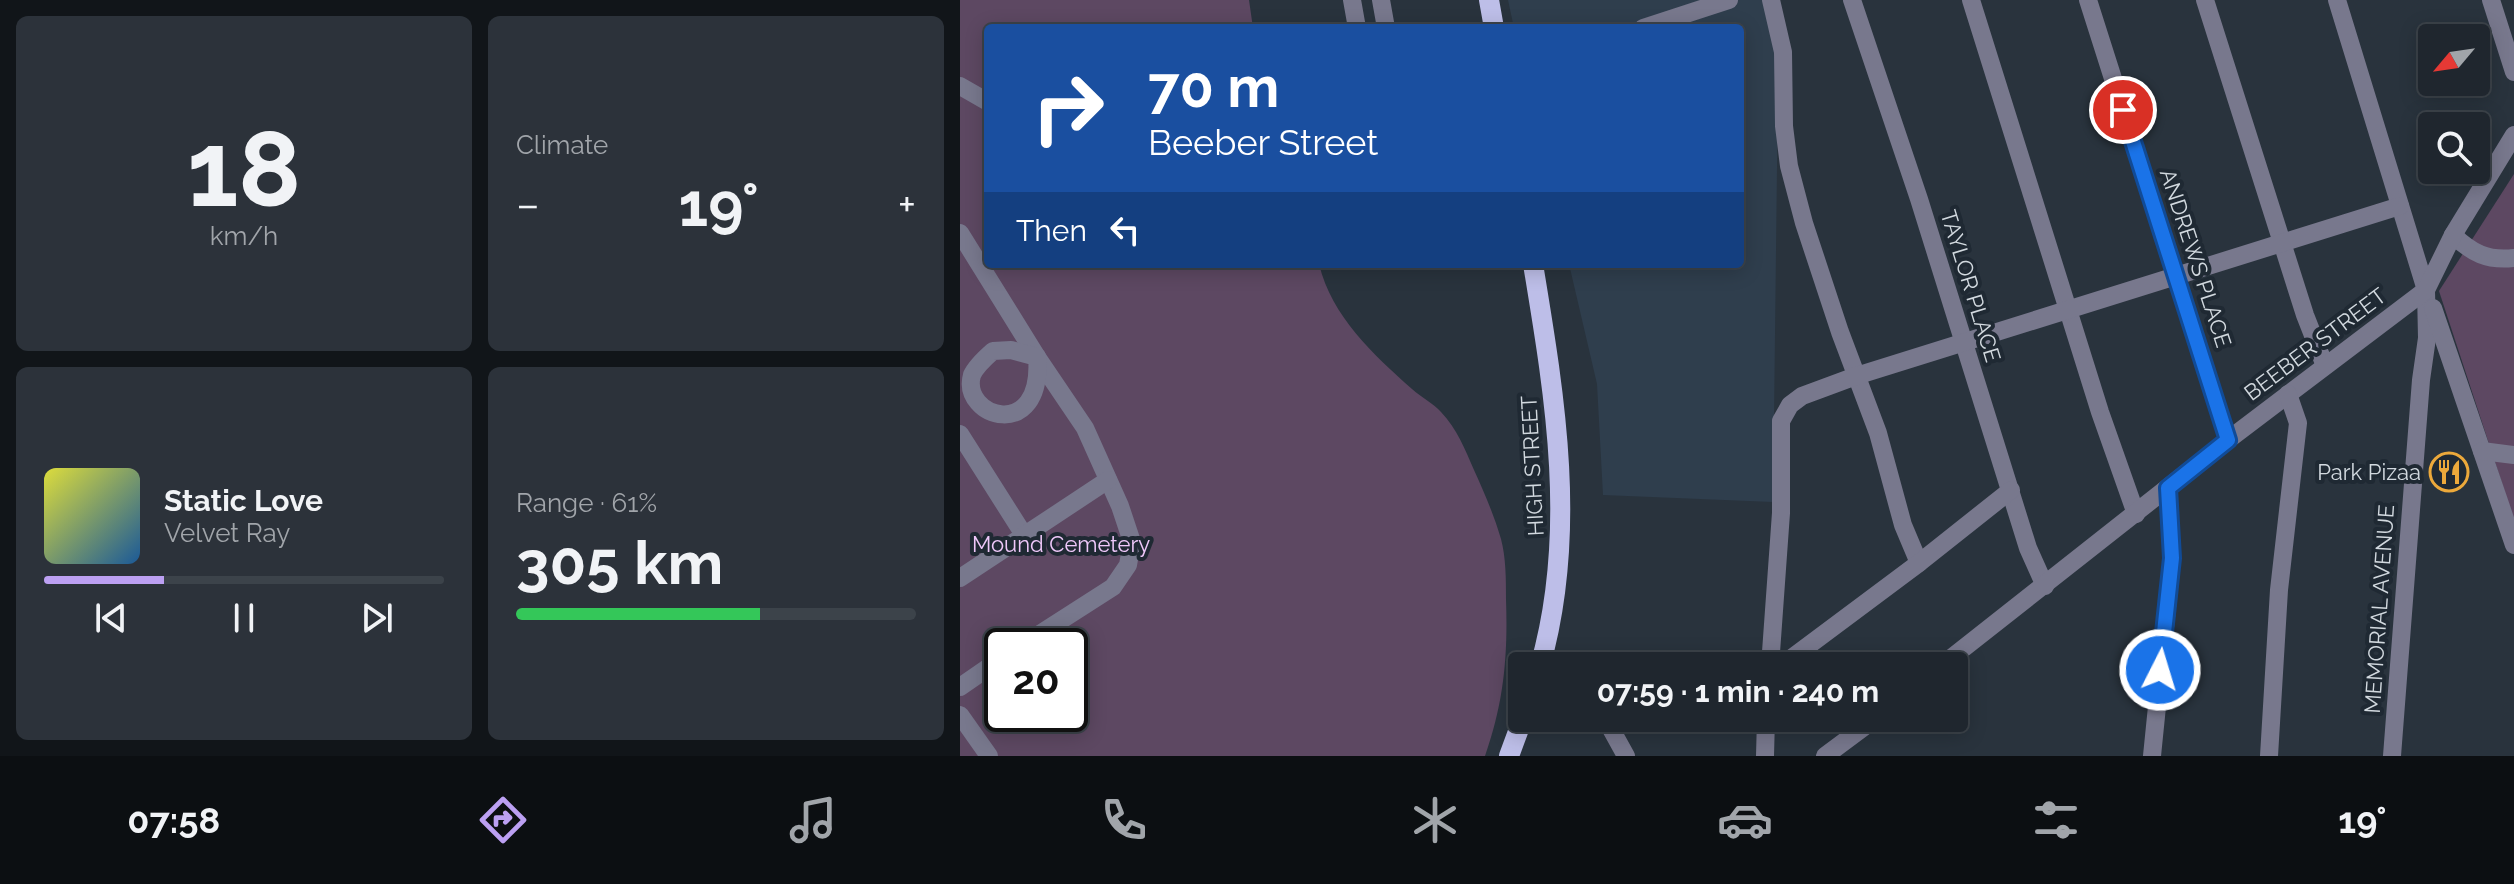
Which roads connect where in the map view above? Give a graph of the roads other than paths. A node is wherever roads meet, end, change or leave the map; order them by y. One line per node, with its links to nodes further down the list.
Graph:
1 (1352, 0): 12 (street)
2 (1381, 0): 13 (street)
3 (1489, 0): 14 (main road)
4 (1729, 0): 15 (street)
5 (1771, 0): 32 (street)
6 (1852, 0): 29 (street, TAYLOR PLACE)
7 (1971, 0): 28 (street)
8 (2088, 0): 26 (street, ANDREWS PLACE)
9 (2205, 0): 22 (street)
10 (2337, 0): 20 (street, MEMORIAL AVENUE)
11 (2491, 0): 16 (street)
12 (1356, 24)
13 (1385, 24)
14 (1493, 24)
15 (1655, 24)
16 (2514, 72)
17 (960, 86): 18 (street)
18 (984, 100)
19 (2514, 135): 21 (street, BEEBER STREET)
20 (2400, 206): 22 (street); 27 (street, MEMORIAL AVENUE)
21 (2453, 235): 24 (street); 27 (street, BEEBER STREET)
22 (2283, 242): 26 (street); 31 (street)
23 (963, 246): 30 (street)
24 (2514, 258)
25 (1534, 268): 49 (main road, HIGH STREET)
26 (2176, 276): 28 (street); 36 (street, ANDREWS PLACE)
27 (2426, 290): 31 (street, BEEBER STREET); 37 (street); 67 (street, MEMORIAL AVENUE)
28 (2069, 310): 29 (street); 42 (street)
29 (1963, 343): 32 (street); 41 (street, TAYLOR PLACE)
30 (1037, 357): 34 (street); 34 (street); 39 (street)
31 (2325, 366): 33 (street, BEEBER STREET)
32 (1856, 376): 45 (street); 50 (street)
33 (2288, 394): 36 (street, BEEBER STREET); 66 (street)
34 (966, 408)
35 (960, 434): 43 (street)
36 (2228, 440): 40 (street, BEEBER STREET)
37 (2482, 451): 38 (street); 44 (street)
38 (2514, 455)
39 (1108, 480): 43 (street); 48 (street)
40 (2168, 488): 42 (street, BEEBER STREET); 65 (street)
41 (2011, 490): 45 (street); 47 (street, TAYLOR PLACE)
42 (2136, 514): 47 (street, BEEBER STREET)
43 (1024, 535): 46 (street)
44 (2514, 545)
45 (1919, 563): 51 (street)
46 (960, 578)
47 (2045, 586): 52 (street, BEEBER STREET)
48 (1049, 628)
49 (1547, 652)
50 (1771, 652)
51 (1800, 652)
52 (1959, 652)
53 (984, 670): 54 (street)
54 (960, 687)
55 (960, 715): 61 (street)
56 (1518, 732): 60 (main road)
57 (1613, 732): 62 (street)
58 (1766, 732): 63 (street)
59 (1857, 732): 64 (street)
60 (1510, 754)
61 (989, 756)
62 (1626, 756)
63 (1765, 756)
64 (1825, 756)
65 (2152, 756)
66 (2269, 756)
67 (2392, 756)

